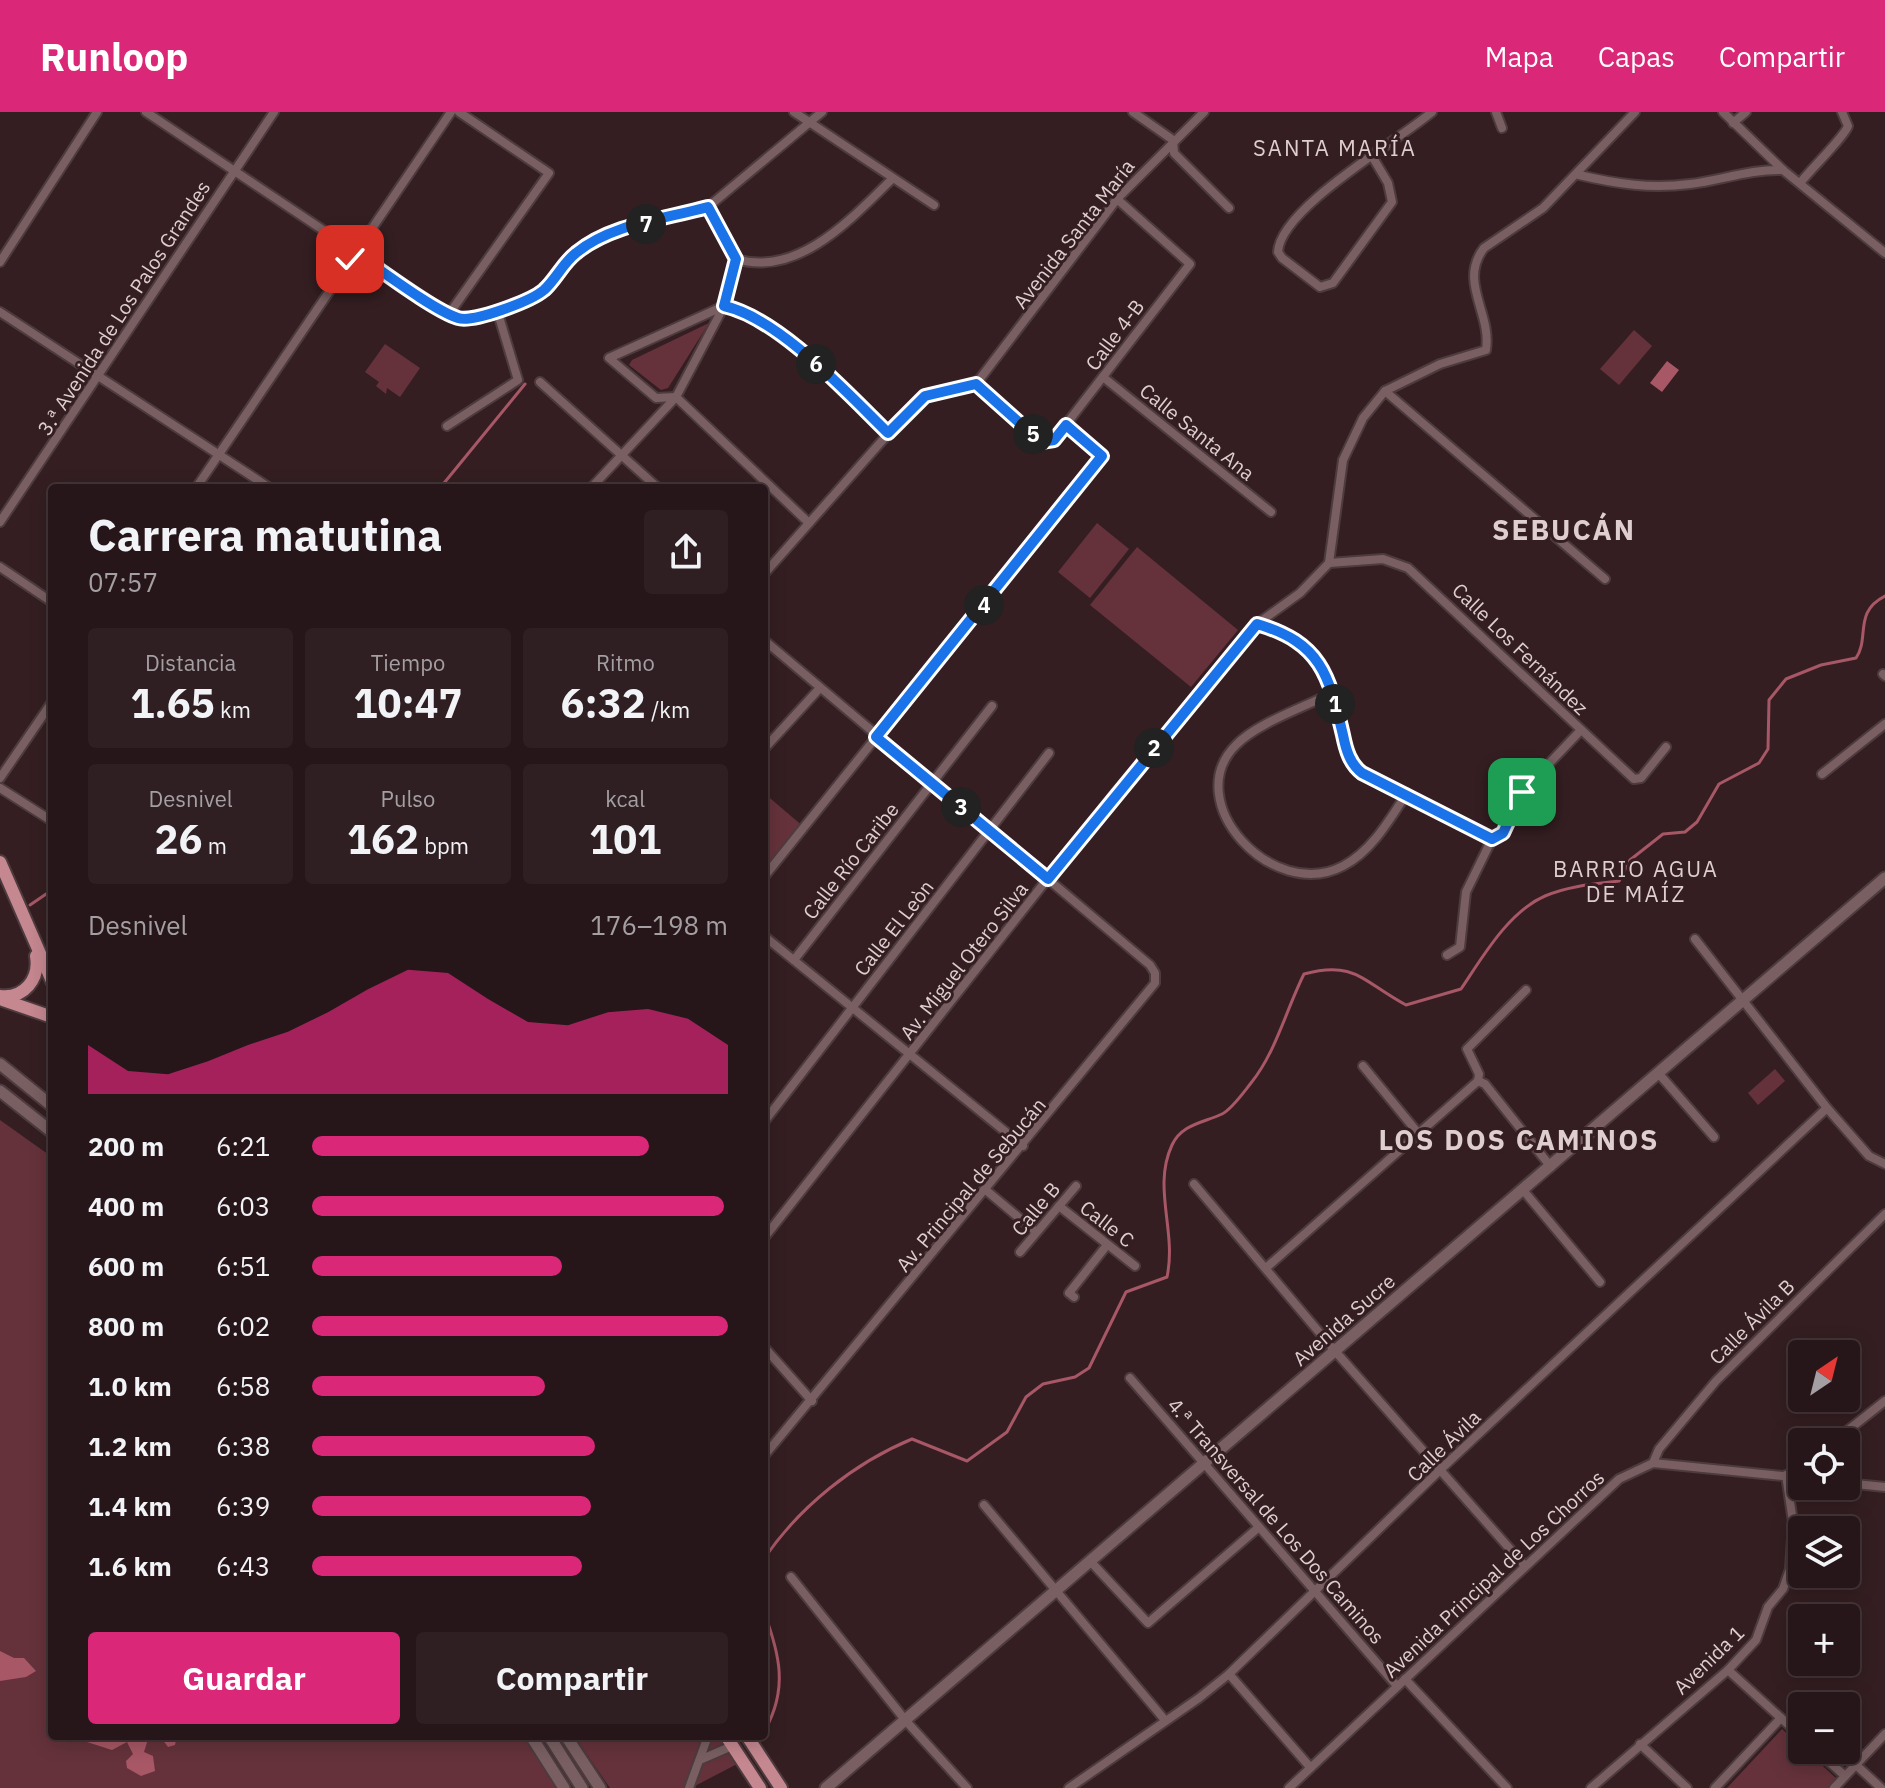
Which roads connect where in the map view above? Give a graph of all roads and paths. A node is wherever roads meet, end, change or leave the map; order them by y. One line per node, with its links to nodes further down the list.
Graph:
1 (97, 112): 33 (street)
2 (146, 112): 22 (street)
3 (274, 112): 22 (street, 3.ª Avenida de Los Palos Grandes)
4 (451, 112): 30 (street)
5 (459, 112): 37 (street)
6 (794, 112): 16 (street)
7 (822, 112): 16 (street)
8 (1133, 112): 19 (street)
9 (1204, 112): 19 (street, Avenida Santa María)
10 (1432, 112): 20 (street)
11 (1496, 112): 18 (street)
12 (1635, 112): 23 (street)
13 (1723, 112): 17 (street)
14 (1746, 112): 17 (street)
15 (1842, 112): 25 (street)
16 (809, 123): 24 (street); 28 (street)
17 (1733, 123): 21 (street)
18 (1502, 128)
19 (1173, 140): 26 (street, Avenida Santa María); 29 (street)
20 (1372, 156): 20 (street)
21 (1783, 170): 23 (street); 25 (street)
22 (234, 171): 30 (street); 39 (street, 3.ª Avenida de Los Palos Grandes)
23 (1579, 175): 42 (street)
24 (892, 179): 27 (street); 32 (street)
25 (1801, 182): 31 (street)
26 (1117, 199): 38 (street, Calle 4-B); 41 (street, Avenida Santa María)
27 (934, 205)
28 (708, 207): 32 (street); 35 (street)
29 (1229, 208)
30 (354, 252): 37 (street); 47 (street)
31 (1885, 253)
32 (736, 259): 34 (street)
33 (0, 262)
34 (724, 306): 43 (street); 43 (street); 46 (street)
35 (497, 310): 37 (street); 45 (street)
36 (0, 312): 39 (street)
37 (449, 314)
38 (1103, 377): 44 (street, Calle 4-B); 55 (street, Calle Santa Ana)
39 (99, 378): 47 (street); 56 (street, 3.ª Avenida de Los Palos Grandes)
40 (540, 382): 48 (street)
41 (976, 384): 44 (street); 46 (street)
42 (1385, 391): 58 (street); 61 (street)
43 (676, 397): 48 (street); 53 (street)
44 (1066, 425): 71 (street)
45 (447, 426)
46 (888, 433): 57 (street)
47 (219, 454): 49 (street); 50 (street)
48 (621, 455): 51 (street); 52 (street)
49 (199, 484)
50 (264, 484)
51 (595, 484)
52 (654, 484)
53 (768, 484)
54 (768, 484): 57 (street)
55 (1271, 512)
56 (0, 522)
57 (809, 523): 60 (street)
58 (1329, 563): 63 (street, Av. Miguel Otero Silva); 70 (street, Calle Los Fernández)
59 (0, 567): 62 (street)
60 (768, 569)
61 (1605, 579)
62 (48, 599)
63 (1257, 624): 66 (street); 86 (street, Av. Miguel Otero Silva)
64 (768, 644): 65 (street)
65 (819, 689): 71 (street); 72 (street)
66 (1332, 693): 79 (street); 79 (street)
67 (992, 706): 77 (street, Calle Río Caribe)
68 (48, 708): 76 (street)
69 (1885, 724): 75 (street)
70 (1581, 730): 73 (street, Calle Los Fernández); 82 (street)
71 (876, 737): 77 (street); 84 (street)
72 (768, 745)
73 (1666, 747)
74 (1049, 753): 81 (street, Calle El Leòn)
75 (1822, 774)
76 (0, 778)
77 (932, 784): 81 (street); 91 (street, Calle Río Caribe)
78 (0, 788): 80 (street)
79 (1407, 793): 82 (street)
80 (48, 818)
81 (990, 831): 86 (street); 96 (street, Calle El Leòn)
82 (1492, 839): 90 (street)
83 (0, 862): 87 (main road)
84 (768, 872)
85 (1885, 878): 95 (main road, Avenida Sucre)
86 (1048, 879): 98 (street, Av. Miguel Otero Silva); 110 (street, Av. Principal de Sebucán)
87 (30, 938): 92 (main road); 94 (main road)
88 (768, 939): 91 (street)
89 (1695, 939): 95 (street)
90 (1447, 955)
91 (794, 960): 96 (street)
92 (48, 973)
93 (1526, 990): 102 (street)
94 (0, 998): 97 (main road)
95 (1743, 1000): 101 (main road, Avenida Sucre); 105 (street)
96 (851, 1010): 98 (street); 106 (street, Calle El Leòn)
97 (48, 1016)
98 (910, 1057): 110 (street); 120 (street, Av. Miguel Otero Silva)
99 (0, 1064): 104 (main road)
100 (1363, 1066): 108 (street)
101 (1660, 1075): 109 (street); 112 (main road, Avenida Sucre)
102 (1478, 1081): 108 (street); 112 (street)
103 (0, 1091): 107 (main road)
104 (48, 1103)
105 (1827, 1108): 111 (street); 136 (street, Calle Ávila)
106 (768, 1117)
107 (48, 1129)
108 (1418, 1133): 124 (street)
109 (1714, 1137)
110 (1023, 1146): 116 (street, Av. Principal de Sebucán)
111 (1885, 1164)
112 (1551, 1167): 115 (main road, Avenida Sucre)
113 (1194, 1184): 124 (street)
114 (1076, 1186): 117 (street, Calle B)
115 (1523, 1190): 125 (street); 127 (main road, Avenida Sucre)
116 (987, 1191): 119 (street); 130 (street, Av. Principal de Sebucán)
117 (1059, 1206): 119 (street, Calle B); 121 (street, Calle C)
118 (1885, 1214): 134 (street, Calle Ávila B)
119 (1036, 1232): 122 (street, Calle B)
120 (768, 1233)
121 (1107, 1245): 123 (street, Calle C); 126 (street)
122 (1020, 1252)
123 (1135, 1266)
124 (1266, 1268): 127 (street)
125 (1600, 1282)
126 (1074, 1297)
127 (1335, 1351): 135 (main road, Avenida Sucre); 136 (street)
128 (768, 1352): 130 (street)
129 (1130, 1378): 135 (street, 4.ª Transversal de Los Dos Caminos)
130 (812, 1401): 133 (street, Av. Principal de Sebucán)
131 (1885, 1401): 132 (street)
132 (1851, 1428)
133 (768, 1451)
134 (1653, 1463): 137 (street); 143 (street, Avenida Principal de Los Chorros)
135 (1206, 1464): 141 (street, 4.ª Transversal de Los Dos Caminos); 142 (main road, Avenida Sucre)
136 (1441, 1469): 143 (street); 146 (street, Calle Ávila)
137 (1786, 1475): 147 (street, Avenida 1)
138 (1860, 1484): 139 (street)
139 (1885, 1487)
140 (984, 1505): 145 (street)
141 (1259, 1527): 142 (street); 146 (street, 4.ª Transversal de Los Dos Caminos)
142 (1091, 1562): 145 (main road, Avenida Sucre)
143 (1525, 1566): 149 (street, Avenida Principal de Los Chorros)
144 (791, 1577): 153 (street)
145 (1056, 1590): 152 (street); 153 (main road, Avenida Sucre)
146 (1316, 1592): 148 (street, Calle Ávila); 150 (street, 4.ª Transversal de Los Dos Caminos)
147 (1728, 1670): 151 (street); 162 (street, Avenida 1)
148 (1229, 1674): 152 (street, Calle Ávila); 166 (street)
149 (1405, 1679): 150 (street, Avenida Principal de Los Chorros); 178 (street)
150 (1397, 1686): 166 (street, Avenida Principal de Los Chorros)
151 (1781, 1718): 154 (street); 181 (street)
152 (1164, 1719): 176 (street, Calle Ávila)
153 (906, 1721): 174 (main road, Avenida Sucre); 175 (street)
154 (1788, 1724)
155 (1885, 1734): 165 (street)
156 (534, 1740): 168 (main road)
157 (552, 1740): 169 (main road)
158 (569, 1740): 170 (main road)
159 (707, 1740): 163 (street)
160 (750, 1740): 173 (main road)
161 (729, 1741): 163 (street); 172 (main road)
162 (1640, 1744): 179 (street, Avenida 1); 180 (street)
163 (702, 1759): 171 (street)
164 (1832, 1764): 167 (street)
165 (1856, 1765): 167 (street); 183 (street)
166 (1310, 1767): 177 (street, Avenida Principal de Los Chorros)
167 (1845, 1776): 182 (street)
168 (564, 1788)
169 (582, 1788)
170 (600, 1788)
171 (689, 1788)
172 (760, 1788)
173 (781, 1788)
174 (826, 1788)
175 (967, 1788)
176 (1069, 1788)
177 (1289, 1788)
178 (1507, 1788)
179 (1591, 1788)
180 (1687, 1788)
181 (1715, 1788)
182 (1834, 1788)
183 (1881, 1788)

